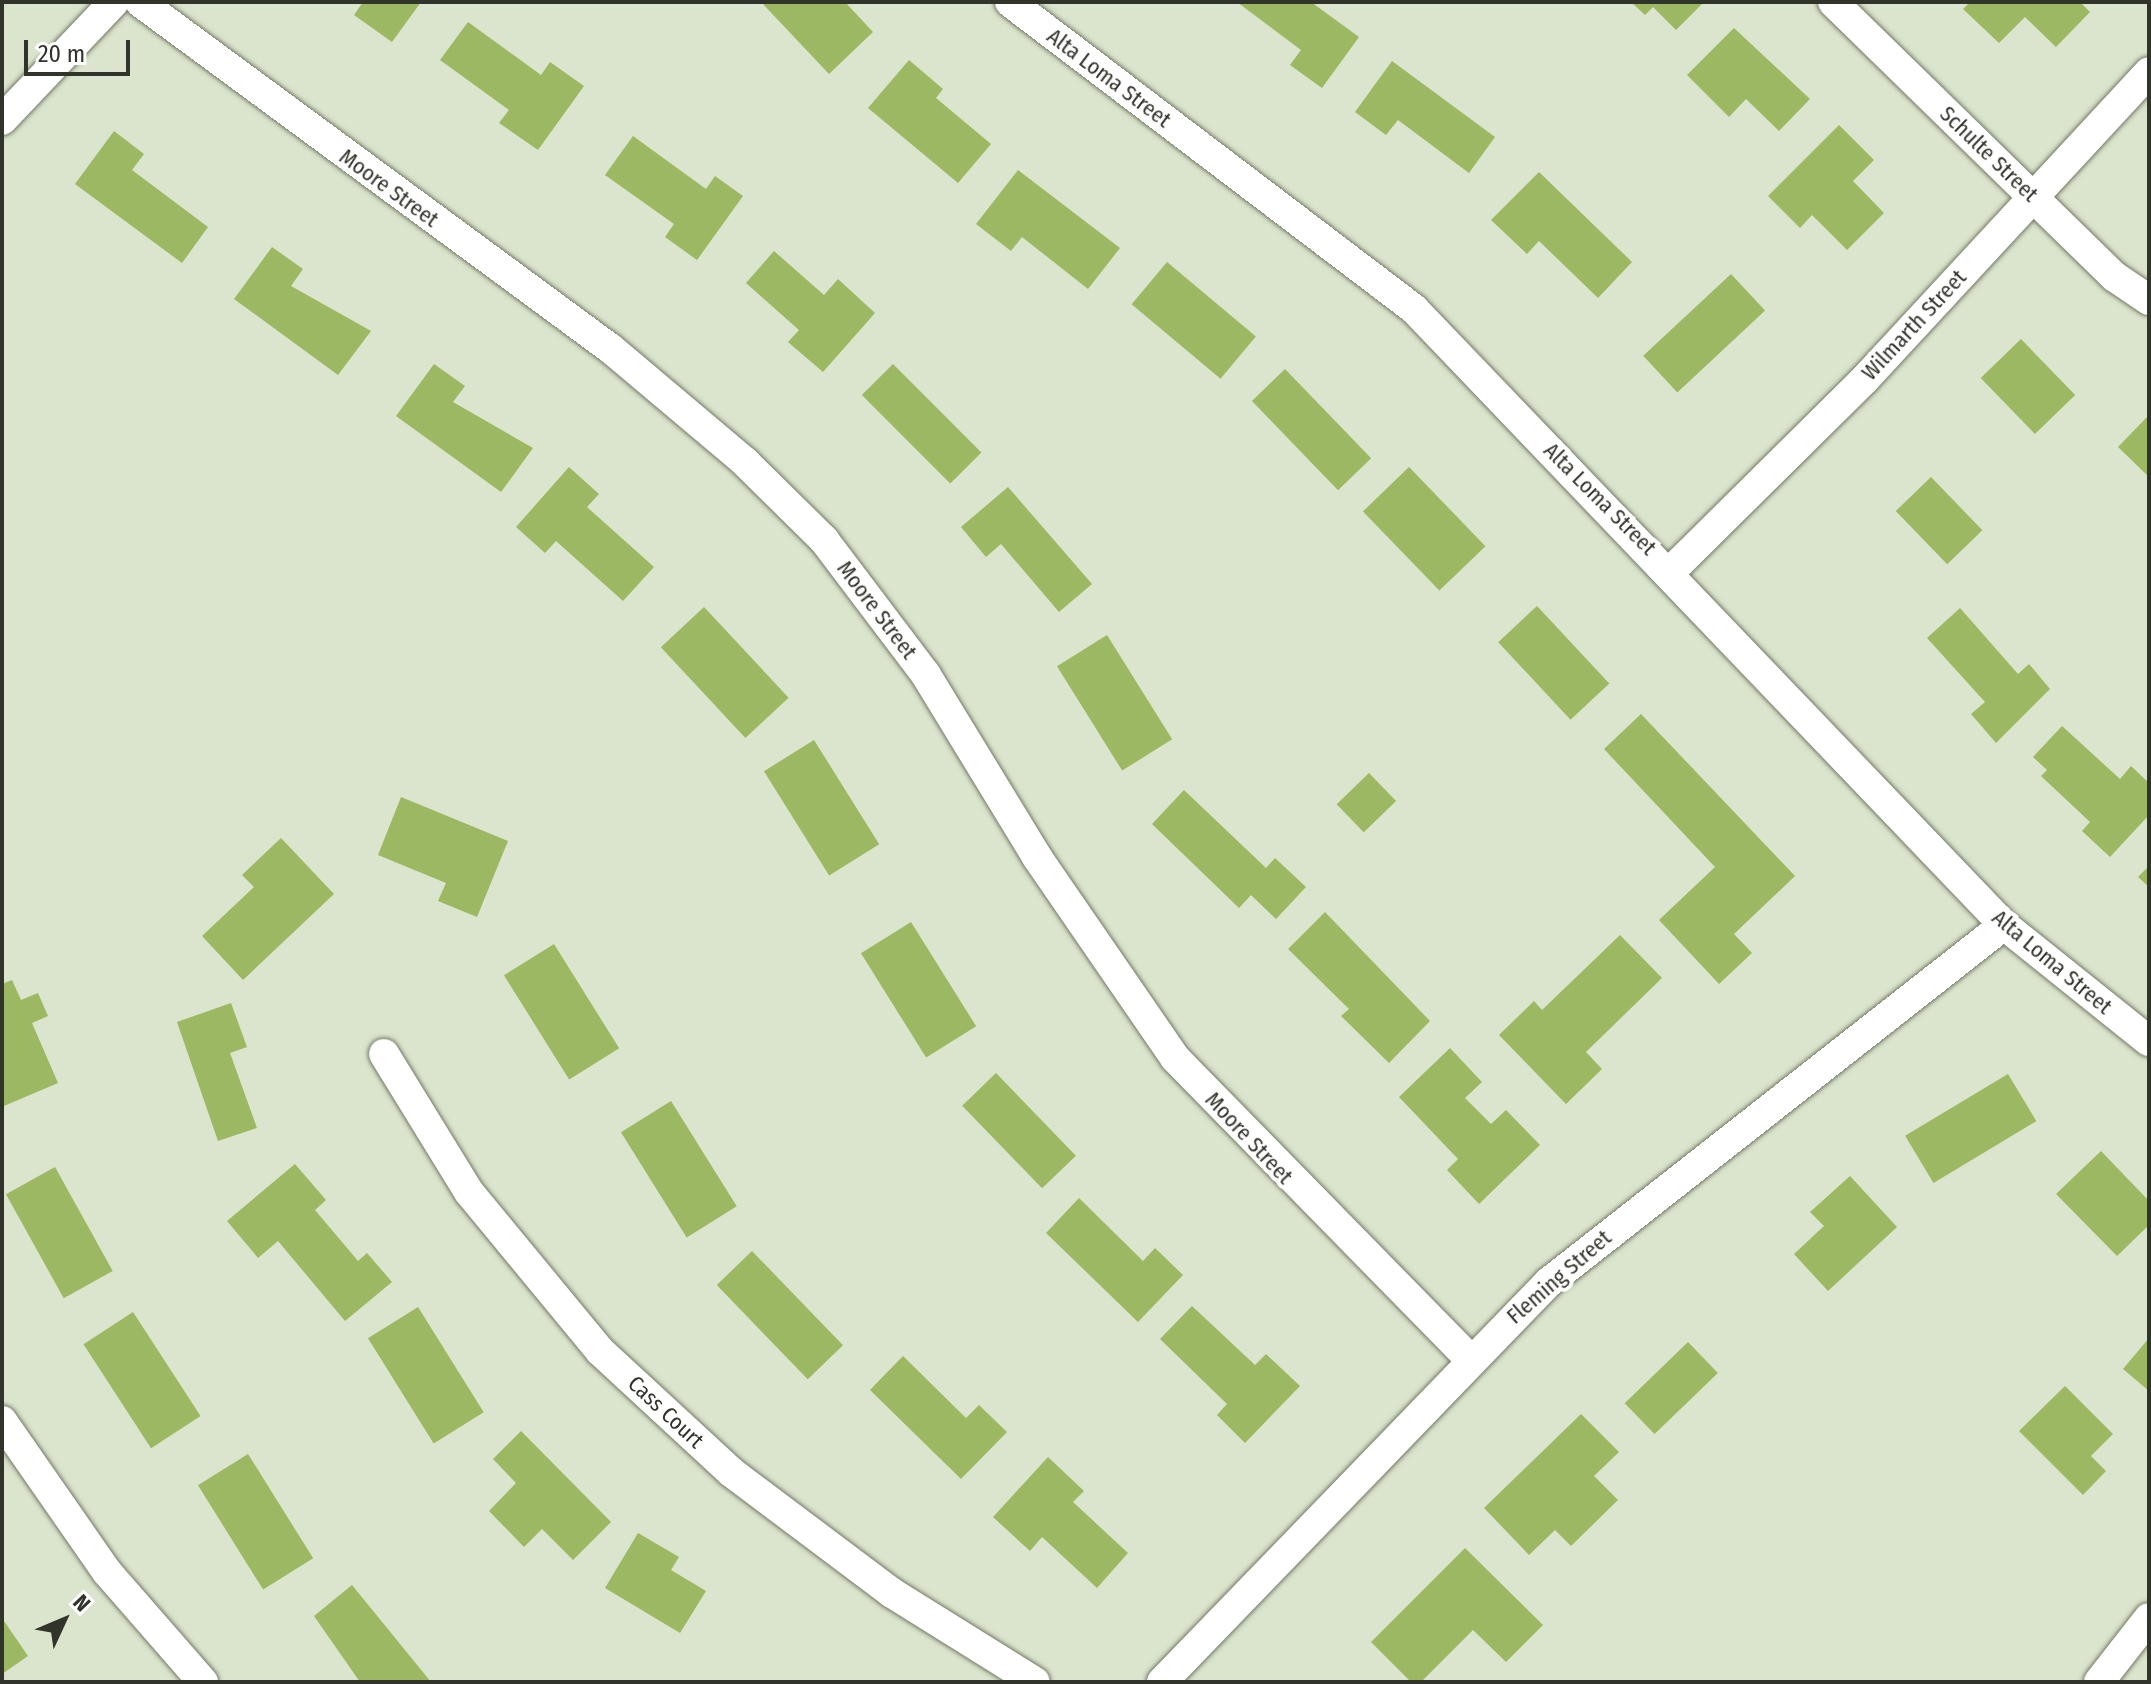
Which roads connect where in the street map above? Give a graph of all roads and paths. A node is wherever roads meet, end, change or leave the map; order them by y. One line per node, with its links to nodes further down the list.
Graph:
1 (114, 2): 6 (street)
2 (140, 2): 13 (street, Moore Street)
3 (1010, 2): 9 (street, Alta Loma Street)
4 (1833, 2): 7 (street, Schulte Street)
5 (2149, 72): 7 (street, Wilmarth Street)
6 (2, 120)
7 (2033, 197): 8 (street, Schulte Street); 9 (street, Wilmarth Street)
8 (2149, 300)
9 (1671, 571): 10 (street, Alta Loma Street)
10 (2004, 925): 11 (street, Alta Loma Street); 13 (street, Fleming Street)
11 (2149, 1041)
12 (384, 1054): 17 (street, Cass Court)
13 (1469, 1358): 18 (street, Fleming Street)
14 (2, 1421): 16 (street)
15 (2149, 1618): 19 (street)
16 (203, 1682)
17 (1035, 1682)
18 (1162, 1682)
19 (2099, 1682)

